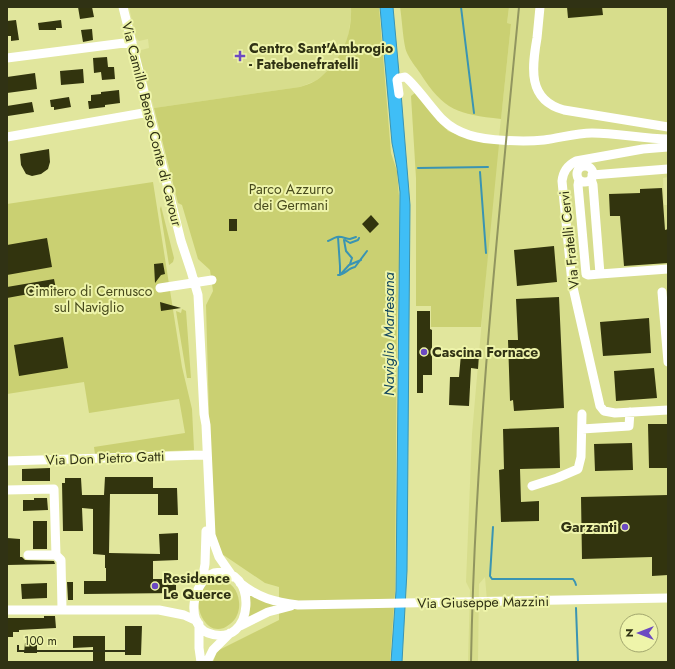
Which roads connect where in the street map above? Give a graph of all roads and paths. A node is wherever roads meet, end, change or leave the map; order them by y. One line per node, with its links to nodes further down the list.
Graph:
1 (123, 7): 3 (street, Via Camillo Benso Conte di Cavour)
2 (540, 7): 7 (street)
3 (132, 42): 4 (street); 6 (street, Via Camillo Benso Conte di Cavour)
4 (7, 58)
5 (399, 94): 11 (street)
6 (149, 112): 10 (street); 21 (street, Via Camillo Benso Conte di Cavour)
7 (657, 125): 8 (street); 9 (street)
8 (668, 126)
9 (668, 130)
10 (7, 137)
11 (668, 139)
12 (668, 147): 17 (street, Via Fratelli Cervi)
13 (668, 168): 14 (street)
14 (591, 177): 15 (street); 15 (street); 19 (street)
15 (579, 180): 16 (street)
16 (581, 221): 17 (street); 19 (street)
17 (566, 223): 26 (street, Via Fratelli Cervi)
18 (668, 269): 19 (street)
19 (600, 274)
20 (212, 280): 21 (street)
21 (191, 283): 22 (street); 27 (street, Via Camillo Benso Conte di Cavour)
22 (160, 288)
23 (662, 292): 24 (street)
24 (668, 362)
25 (668, 410): 26 (street)
26 (630, 412): 29 (street)
27 (204, 414): 30 (street, Via Camillo Benso Conte di Cavour); 36 (street, Via Camillo Benso Conte di Cavour)
28 (582, 414): 29 (street)
29 (582, 429): 32 (street)
30 (203, 455): 31 (street, Via Don Pietro Gatti); 37 (street, Via Camillo Benso Conte di Cavour)
31 (7, 461)
32 (532, 486)
33 (7, 490): 35 (street)
34 (28, 555): 35 (street)
35 (56, 555): 40 (street)
36 (237, 580): 37 (street); 39 (street, Via Giuseppe Mazzini); 43 (street)
37 (202, 581): 42 (street)
38 (668, 598): 39 (street, Via Giuseppe Mazzini)
39 (298, 605): 43 (street, Via Giuseppe Mazzini)
40 (62, 609): 41 (street); 42 (street)
41 (7, 610)
42 (198, 623): 44 (street); 45 (street)
43 (238, 628): 44 (street)
44 (230, 633): 46 (street)
45 (201, 662)
46 (207, 662)

